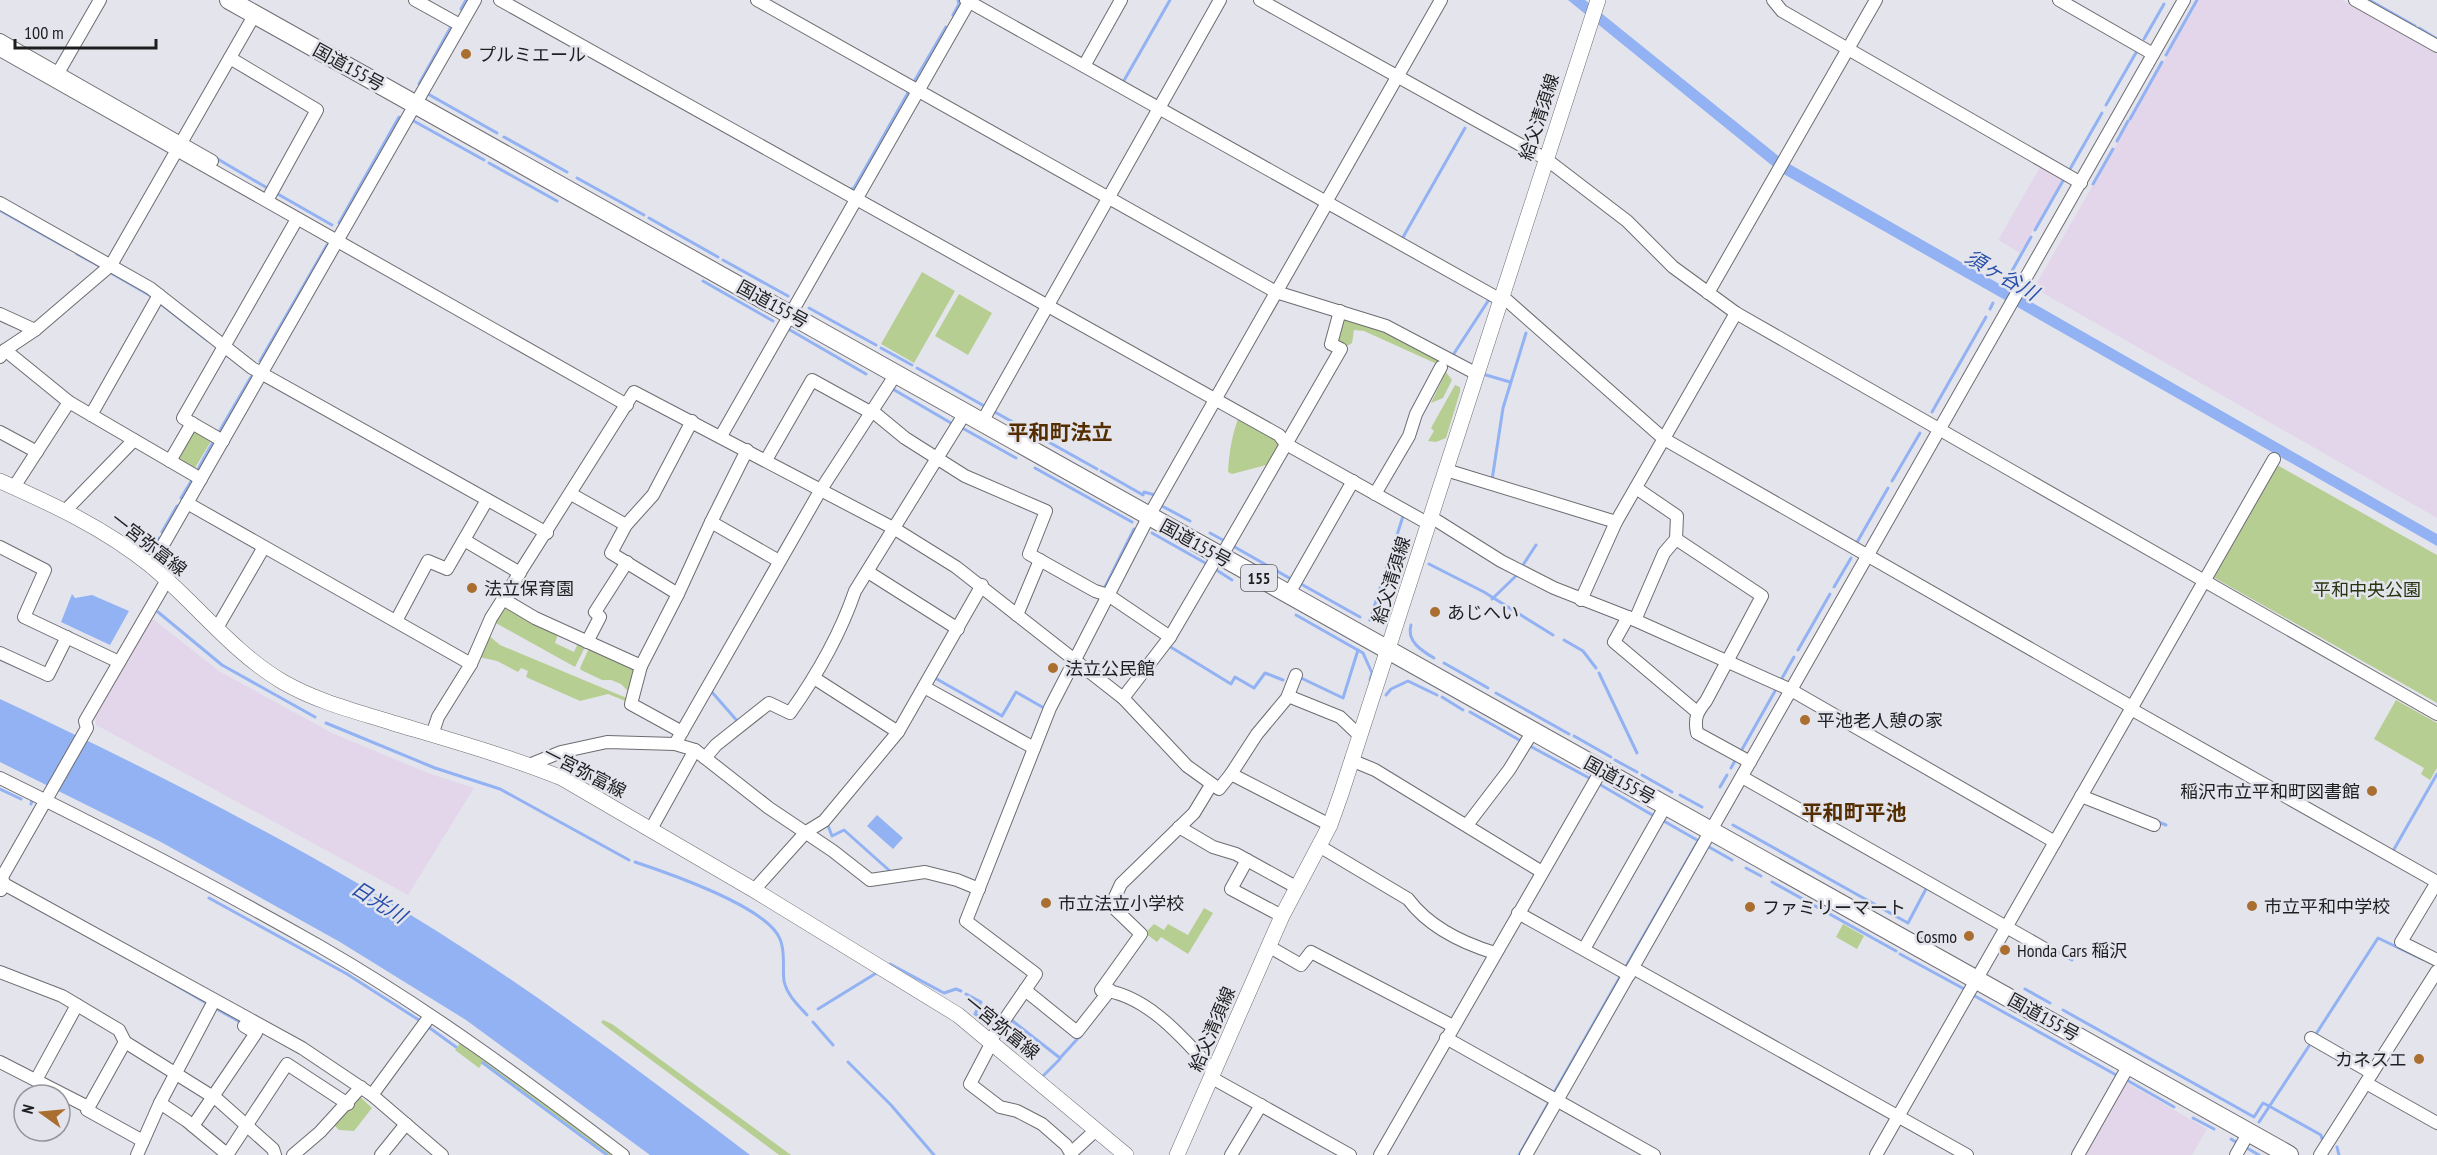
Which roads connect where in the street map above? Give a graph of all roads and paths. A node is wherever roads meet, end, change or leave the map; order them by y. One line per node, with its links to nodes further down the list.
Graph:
1 (100, 0): 27 (street)
2 (229, 0): 18 (highway, 国道155号 / 155)
3 (415, 0): 19 (street)
4 (475, 0): 19 (street)
5 (500, 0): 37 (street)
6 (757, 0): 29 (street)
7 (1121, 0): 26 (street)
8 (1220, 0): 31 (street)
9 (1260, 0): 28 (street)
10 (1441, 0): 28 (street)
11 (1773, 0): 22 (street)
12 (1876, 0): 22 (street)
13 (2059, 0): 24 (street)
14 (2184, 0): 24 (street)
15 (2355, 0): 21 (street)
16 (968, 1): 26 (street); 29 (street)
17 (1594, 10): 33 (main road, 給父清須線)
18 (255, 14): 25 (street); 30 (highway, 国道155号 / 155)
19 (460, 25): 30 (street)
20 (0, 40): 27 (street)
21 (2437, 46)
22 (1848, 49): 34 (street); 44 (street)
23 (0, 50): 32 (street)
24 (2153, 54): 34 (street)
25 (230, 58): 32 (street); 35 (street)
26 (1084, 66): 31 (street)
27 (58, 73): 32 (street)
28 (1396, 76): 33 (street); 38 (street)
29 (919, 90): 36 (street); 37 (street)
30 (415, 104): 41 (street); 51 (highway, 国道155号 / 155)
31 (1159, 108): 36 (street); 38 (street)
32 (179, 147): 35 (street); 40 (street); 42 (street)
33 (1546, 159): 44 (street); 46 (main road, 給父清須線)
34 (2081, 183): 67 (street)
35 (270, 195): 41 (street)
36 (1108, 197): 43 (street); 47 (street)
37 (856, 199): 47 (street); 51 (street)
38 (1326, 202): 43 (street); 46 (street)
39 (0, 203): 42 (street)
40 (297, 219): 41 (street); 53 (street)
41 (338, 239): 56 (street); 61 (street)
42 (111, 265): 45 (street); 52 (street)
43 (1276, 292): 48 (street); 59 (street)
44 (1708, 293): 49 (street)
45 (159, 295): 53 (street); 63 (street)
46 (1502, 298): 58 (main road, 給父清須線); 70 (street)
47 (1047, 306): 59 (street); 64 (street)
48 (1340, 311): 58 (street); 73 (street)
49 (1736, 313): 67 (street); 70 (street)
50 (0, 314): 52 (street)
51 (791, 314): 57 (highway, 国道155号 / 155); 69 (street)
52 (35, 330): 54 (street)
53 (224, 346): 56 (street); 66 (street)
54 (2, 353): 60 (street)
55 (1441, 367): 87 (street)
56 (261, 373): 72 (street); 88 (street)
57 (896, 374): 62 (street); 64 (highway, 国道155号 / 155)
58 (1477, 374): 80 (main road, 給父清須線)
59 (1215, 400): 73 (street); 91 (street)
60 (69, 402): 63 (street); 75 (street)
61 (627, 405): 65 (street); 86 (street)
62 (871, 411): 76 (street); 78 (street); 85 (street)
63 (91, 415): 71 (street)
64 (973, 417): 76 (street); 91 (highway, 国道155号 / 155)
65 (692, 421): 69 (street); 95 (street)
66 (192, 423): 72 (street); 79 (street)
67 (1940, 430): 103 (street); 111 (street)
68 (0, 432): 75 (street)
69 (721, 436): 74 (street)
70 (1664, 439): 84 (street); 103 (street)
71 (134, 440): 79 (street); 90 (street)
72 (223, 441): 81 (street)
73 (1286, 444): 82 (street); 102 (street)
74 (747, 450): 78 (street); 93 (street)
75 (37, 452): 83 (street)
76 (938, 458): 96 (street); 104 (street)
77 (2274, 459): 111 (street)
78 (766, 460): 85 (street)
79 (170, 461): 81 (street)
80 (1446, 470): 92 (main road, 給父清須線); 94 (street)
81 (201, 479): 89 (street)
82 (1353, 481): 87 (street); 115 (street)
83 (7, 484): 90 (main road, 一宮弥富線)
84 (1636, 488): 94 (street); 98 (street)
85 (820, 491): 96 (street); 105 (street)
86 (571, 494): 95 (street); 97 (street)
87 (1376, 494): 92 (street)
88 (488, 500): 97 (street); 99 (street)
89 (187, 503): 100 (street); 107 (street)
90 (66, 510): 107 (main road, 一宮弥富線)
91 (1149, 516): 102 (highway, 国道155号 / 155); 114 (street)
92 (1430, 520): 117 (street); 126 (main road, 給父清須線)
93 (711, 522): 105 (street); 113 (street)
94 (1616, 522): 117 (street)
95 (626, 525): 106 (street)
96 (895, 529): 108 (street); 112 (street)
97 (546, 533): 109 (street)
98 (1676, 539): 119 (street); 129 (street)
99 (464, 540): 109 (street); 120 (street)
100 (264, 547): 120 (street); 121 (street)
101 (0, 548): 124 (street)
102 (1220, 556): 115 (highway, 国道155号 / 155); 123 (street)
103 (1866, 559): 136 (street); 139 (street)
104 (1040, 560): 114 (street); 118 (street)
105 (779, 561): 143 (street)
106 (627, 562): 113 (street); 125 (street)
107 (151, 566): 110 (main road, 一宮弥富線)
108 (868, 572): 122 (street); 134 (street)
109 (520, 573): 116 (street)
110 (166, 580): 121 (main road, 一宮弥富線); 130 (street)
111 (2204, 581): 139 (street); 141 (street)
112 (982, 585): 118 (street); 122 (street)
113 (678, 594): 132 (street)
114 (1108, 595): 123 (street); 128 (street)
115 (1288, 595): 126 (highway, 国道155号 / 155)
116 (502, 599): 125 (street); 131 (street)
117 (1581, 600): 119 (street)
118 (1017, 615): 128 (street)
119 (1632, 618): 129 (street); 140 (street)
120 (396, 621): 131 (street)
121 (217, 628): 145 (main road, 一宮弥富線)
122 (958, 629): 135 (street)
123 (1170, 637): 138 (street)
124 (67, 638): 127 (street); 130 (street)
125 (587, 642): 132 (street)
126 (1389, 651): 142 (highway, 国道155号 / 155); 146 (main road, 給父清須線)
127 (0, 653)
128 (1074, 660): 138 (street); 148 (street)
129 (1726, 661): 136 (street); 140 (street)
130 (119, 662): 159 (street)
131 (471, 664): 145 (street)
132 (641, 666): 143 (street)
133 (1296, 675): 137 (street)
134 (814, 678): 144 (street); 149 (street)
135 (924, 687): 144 (street); 148 (street)
136 (1791, 690): 151 (street); 168 (street)
137 (1288, 696): 146 (street); 154 (street)
138 (1123, 698): 157 (street)
139 (2131, 709): 158 (street); 172 (street)
140 (1696, 712): 151 (street)
141 (2437, 714)
142 (1533, 731): 153 (highway, 国道155号 / 155); 162 (street)
143 (682, 732): 147 (street)
144 (898, 732): 167 (street)
145 (432, 735): 152 (main road, 一宮弥富線)
146 (1359, 736): 150 (main road, 給父清須線)
147 (675, 744): 149 (street); 152 (street)
148 (1034, 748): 175 (street)
149 (700, 754): 165 (street); 167 (street)
150 (1351, 760): 161 (main road, 給父清須線); 162 (street)
151 (1750, 762): 155 (street)
152 (529, 765): 165 (main road, 一宮弥富線)
153 (1602, 769): 160 (highway, 国道155号 / 155); 171 (street)
154 (1231, 774): 157 (street); 161 (street)
155 (1742, 777): 166 (street); 179 (street)
156 (0, 778): 159 (street)
157 (1211, 785): 164 (street)
158 (2081, 796): 163 (street); 168 (street)
159 (46, 798): 173 (street); 193 (street)
160 (1666, 805): 166 (highway, 国道155号 / 155); 181 (street)
161 (1330, 825): 169 (main road, 給父清須線)
162 (1467, 825): 171 (street)
163 (2154, 825)
164 (1179, 828): 170 (street); 190 (street)
165 (651, 830): 176 (main road, 一宮弥富線)
166 (1711, 830): 187 (street); 188 (highway, 国道155号 / 155)
167 (806, 832): 175 (street); 176 (street)
168 (2055, 842): 179 (street)
169 (1319, 846): 174 (main road, 給父清須線); 183 (street)
170 (1247, 860): 174 (street); 178 (street)
171 (1542, 872): 177 (street)
172 (2437, 882): 184 (street)
173 (3, 887): 192 (street)
174 (1296, 887): 178 (main road, 給父清須線)
175 (979, 889): 189 (street)
176 (754, 890): 198 (main road, 一宮弥富線)
177 (1518, 913): 181 (street); 183 (street)
178 (1282, 916): 180 (main road, 給父清須線)
179 (2007, 926): 182 (street); 188 (street)
180 (1268, 946): 194 (street); 202 (main road, 給父清須線)
181 (1584, 949): 187 (street)
182 (2045, 949)
183 (1495, 953): 194 (street)
184 (2437, 960)
185 (2437, 971): 203 (street)
186 (0, 972): 191 (street)
187 (1631, 972): 208 (street); 213 (street)
188 (1976, 979): 199 (highway, 国道155号 / 155); 213 (street)
189 (1025, 990): 190 (street); 198 (street)
190 (1110, 990): 202 (street)
191 (77, 1005): 197 (street); 204 (street)
192 (212, 1006): 201 (street); 205 (street); 207 (street)
193 (430, 1016): 206 (street); 228 (street)
194 (1453, 1026): 195 (street)
195 (1446, 1038): 208 (street); 233 (street)
196 (2311, 1038): 203 (street)
197 (125, 1042): 201 (street); 212 (street)
198 (991, 1042): 218 (main road, 一宮弥富線); 221 (street)
199 (2129, 1065): 219 (highway, 国道155号 / 155); 238 (street)
200 (2, 1066): 204 (street)
201 (176, 1075): 207 (street); 209 (street)
202 (1213, 1075): 211 (street); 230 (main road, 給父清須線)
203 (2369, 1078): 214 (street); 241 (street)
204 (36, 1080): 212 (street)
205 (359, 1090): 206 (street); 210 (street)
206 (372, 1095): 217 (street)
207 (213, 1097): 215 (street); 216 (street)
208 (1557, 1101): 234 (street); 235 (street)
209 (160, 1103): 216 (street); 220 (street)
210 (348, 1104): 215 (street); 225 (street)
211 (1261, 1105): 231 (street); 232 (street)
212 (88, 1107): 220 (street)
213 (1898, 1117): 236 (street); 237 (street)
214 (2437, 1123)
215 (246, 1125): 223 (street); 224 (street)
216 (193, 1126): 223 (street)
217 (404, 1127): 226 (street); 227 (street)
218 (1096, 1130): 221 (street); 229 (main road, 一宮弥富線)
219 (2248, 1132): 239 (street); 240 (highway, 国道155号 / 155)
220 (143, 1141): 222 (street)
221 (1072, 1154)
222 (137, 1155)
223 (227, 1155)
224 (275, 1155)
225 (293, 1155)
226 (381, 1155)
227 (442, 1155)
228 (623, 1155)
229 (1126, 1155)
230 (1177, 1155)
231 (1232, 1155)
232 (1350, 1155)
233 (1380, 1155)
234 (1526, 1155)
235 (1654, 1155)
236 (1876, 1155)
237 (1967, 1155)
238 (2078, 1155)
239 (2236, 1155)
240 (2289, 1155)
241 (2320, 1155)

